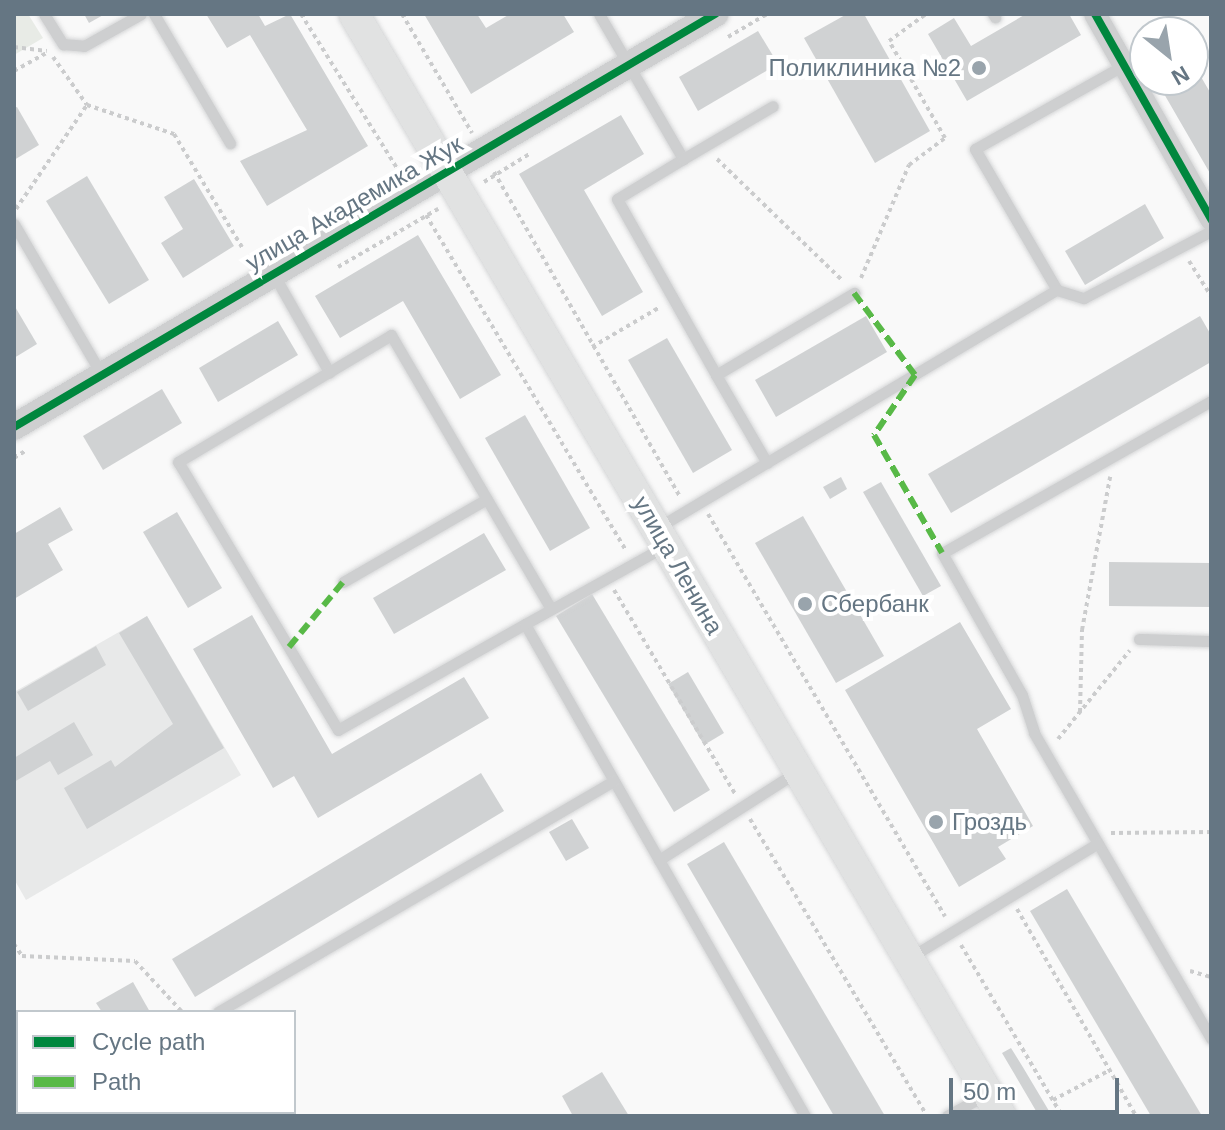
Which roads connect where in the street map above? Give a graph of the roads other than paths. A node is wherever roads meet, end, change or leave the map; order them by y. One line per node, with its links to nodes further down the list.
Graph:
1 (44, 14): 2 (lane)
2 (141, 14)
3 (154, 14): 11 (lane)
4 (354, 14): 13 (main road, улица Ленина)
5 (599, 14): 8 (lane)
6 (715, 14): 8 (street, улица Академика Жук)
7 (1095, 14): 9 (street)
8 (629, 65): 12 (lane); 13 (street, улица Академика Жук)
9 (1124, 65): 14 (street); 17 (lane)
10 (773, 106): 12 (lane)
11 (230, 143)
12 (683, 159): 21 (lane)
13 (449, 171): 16 (street, улица Академика Жук); 26 (main road, улица Ленина)
14 (1211, 219): 17 (lane)
15 (14, 224): 20 (lane)
16 (273, 274): 19 (lane); 20 (street, улица Академика Жук)
17 (1057, 290): 24 (lane)
18 (854, 293): 21 (lane)
19 (329, 372): 25 (lane); 29 (lane)
20 (102, 375): 23 (street, улица Академика Жук)
21 (716, 375): 24 (lane)
22 (1211, 401): 34 (lane)
23 (14, 427)
24 (767, 463): 26 (lane)
25 (487, 499): 27 (lane); 28 (lane)
26 (661, 536): 28 (lane); 32 (main road, улица Ленина)
27 (343, 582)
28 (551, 609): 29 (lane)
29 (525, 624): 33 (lane)
30 (1139, 639): 31 (lane)
31 (1211, 641)
32 (798, 771): 35 (lane); 36 (main road, улица Ленина)
33 (614, 781): 35 (lane); 37 (lane)
34 (1095, 838): 36 (lane); 38 (lane)
35 (659, 860): 40 (lane)
36 (908, 958): 39 (main road, улица Ленина)
37 (221, 1010)
38 (1211, 1038)
39 (995, 1105): 41 (lane)
40 (805, 1116)
41 (947, 1116)

